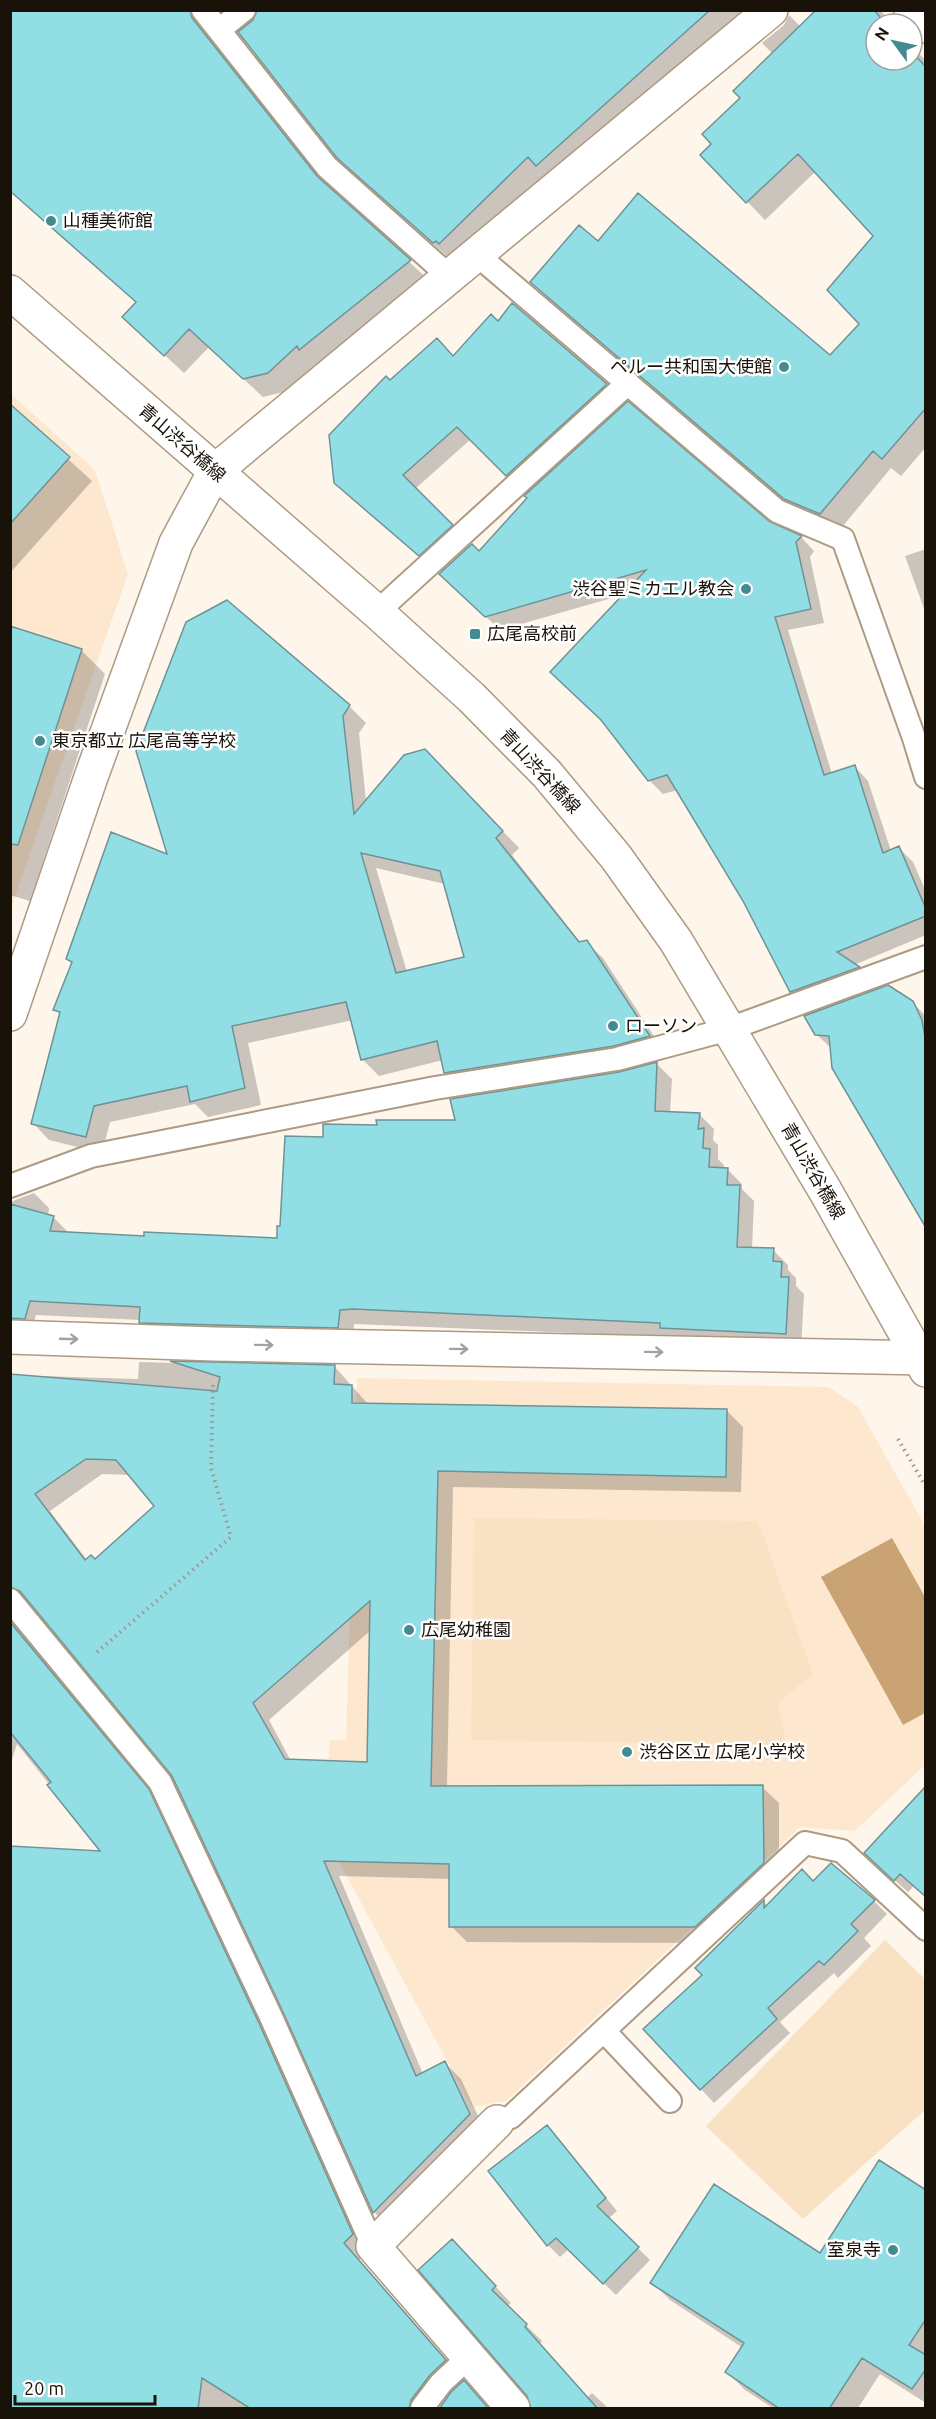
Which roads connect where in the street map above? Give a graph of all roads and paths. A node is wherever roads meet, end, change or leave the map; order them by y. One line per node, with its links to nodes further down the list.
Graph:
1 (203, 10): 6 (lane)
2 (244, 10): 6 (lane)
3 (771, 10): 7 (street)
4 (911, 10): 5 (street)
5 (926, 26)
6 (219, 30): 8 (lane)
7 (476, 255): 8 (street); 10 (lane)
8 (449, 276): 11 (street)
9 (10, 292): 11 (street, 青山渋谷橋線)
10 (628, 383): 12 (lane); 13 (lane)
11 (215, 471): 12 (street, 青山渋谷橋線); 15 (street)
12 (377, 612): 16 (street, 青山渋谷橋線)
13 (926, 777)
14 (926, 957): 16 (lane)
15 (10, 1014)
16 (729, 1029): 17 (lane); 20 (street, 青山渋谷橋線)
17 (10, 1186)
18 (10, 1337): 19 (street, one-way to 19)
19 (214, 1344): 20 (street, one-way to 20); 24 (path)
20 (923, 1362)
21 (898, 1439): 22 (path)
22 (926, 1487)
23 (10, 1600): 24 (lane)
24 (71, 1674): 29 (lane)
25 (926, 1929): 26 (lane)
26 (604, 2031): 27 (lane); 28 (lane)
27 (670, 2101)
28 (497, 2122): 29 (street)
29 (373, 2246): 30 (street)
30 (469, 2357): 31 (lane); 32 (street)
31 (422, 2409)
32 (513, 2409)

